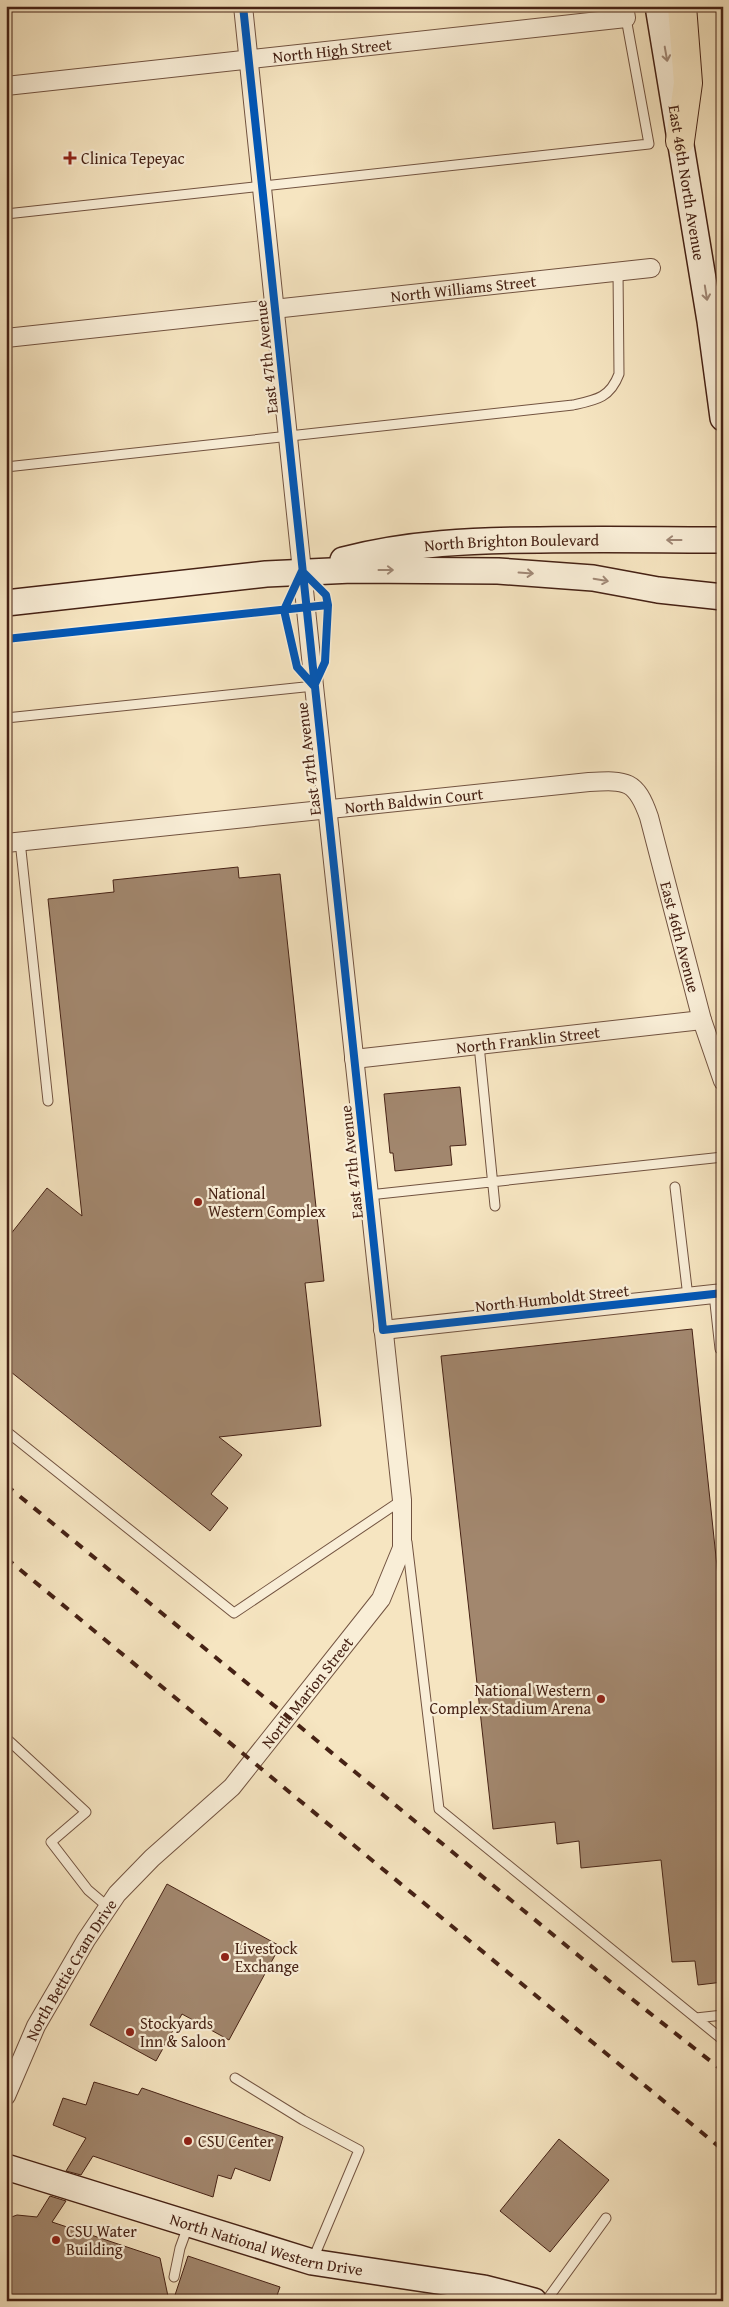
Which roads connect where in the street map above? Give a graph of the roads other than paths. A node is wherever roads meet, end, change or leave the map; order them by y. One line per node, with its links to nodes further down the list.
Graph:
1 (243, 6): 5 (street, East 47th Avenue)
2 (658, 6): 7 (main road, East 46th North Avenue, one-way to 7)
3 (682, 6): 7 (highway)
4 (625, 12): 5 (street, North High Street); 8 (lane)
5 (249, 60): 6 (street, North High Street); 8 (street, East 47th Avenue)
6 (6, 86)
7 (680, 141): 14 (main road, East 46th North Avenue, one-way to 14)
8 (262, 188): 9 (lane); 12 (street, East 47th Avenue)
9 (6, 214)
10 (651, 268): 11 (street, North Williams Street)
11 (618, 272): 12 (street, North Williams Street); 15 (lane)
12 (275, 310): 13 (street, North Williams Street); 15 (street, East 47th Avenue)
13 (6, 338)
14 (723, 418)
15 (288, 436): 16 (lane); 18 (street, East 47th Avenue)
16 (6, 467)
17 (723, 540): 18 (main road, North Brighton Boulevard, one-way to 18)
18 (302, 571): 19 (main road, North Brighton Boulevard, one-way to 19); 20 (main road, North Brighton Boulevard); 21 (street, East 47th Avenue)
19 (723, 596)
20 (6, 603)
21 (314, 686): 22 (lane); 24 (street, East 47th Avenue)
22 (6, 718)
23 (638, 792): 24 (street, North Baldwin Court); 26 (street, East 46th Avenue)
24 (328, 809): 25 (street, North Baldwin Court); 28 (street, East 47th Avenue)
25 (13, 842): 30 (lane)
26 (702, 1020): 27 (street, North Franklin Street); 29 (street, East 46th Avenue)
27 (479, 1045): 28 (street, North Franklin Street); 32 (lane)
28 (354, 1059): 34 (street, East 47th Avenue)
29 (723, 1081)
30 (48, 1101)
31 (723, 1157): 32 (lane)
32 (492, 1182): 34 (lane); 35 (lane)
33 (675, 1187): 37 (lane)
34 (369, 1195): 38 (street, East 47th Avenue)
35 (495, 1206)
36 (718, 1293): 37 (street, North Humboldt Street); 39 (lane)
37 (688, 1297): 38 (street, North Humboldt Street)
38 (383, 1330): 41 (street, East 47th Avenue)
39 (723, 1348)
40 (6, 1431): 41 (lane)
41 (402, 1500): 43 (street, North Marion Street); 46 (lane)
42 (6, 1738): 44 (lane)
43 (155, 1856): 44 (street, North Bettie Cram Drive)
44 (108, 1907): 49 (street, North Bettie Cram Drive)
45 (723, 2015): 46 (lane)
46 (696, 2018): 47 (lane)
47 (723, 2040)
48 (235, 2078): 53 (lane)
49 (6, 2096)
50 (6, 2167): 52 (main road, North National Western Drive)
51 (606, 2218): 56 (lane)
52 (189, 2223): 53 (main road, North National Western Drive); 54 (lane)
53 (312, 2262): 55 (main road, North National Western Drive)
54 (174, 2278)
55 (534, 2301)
56 (546, 2301)

